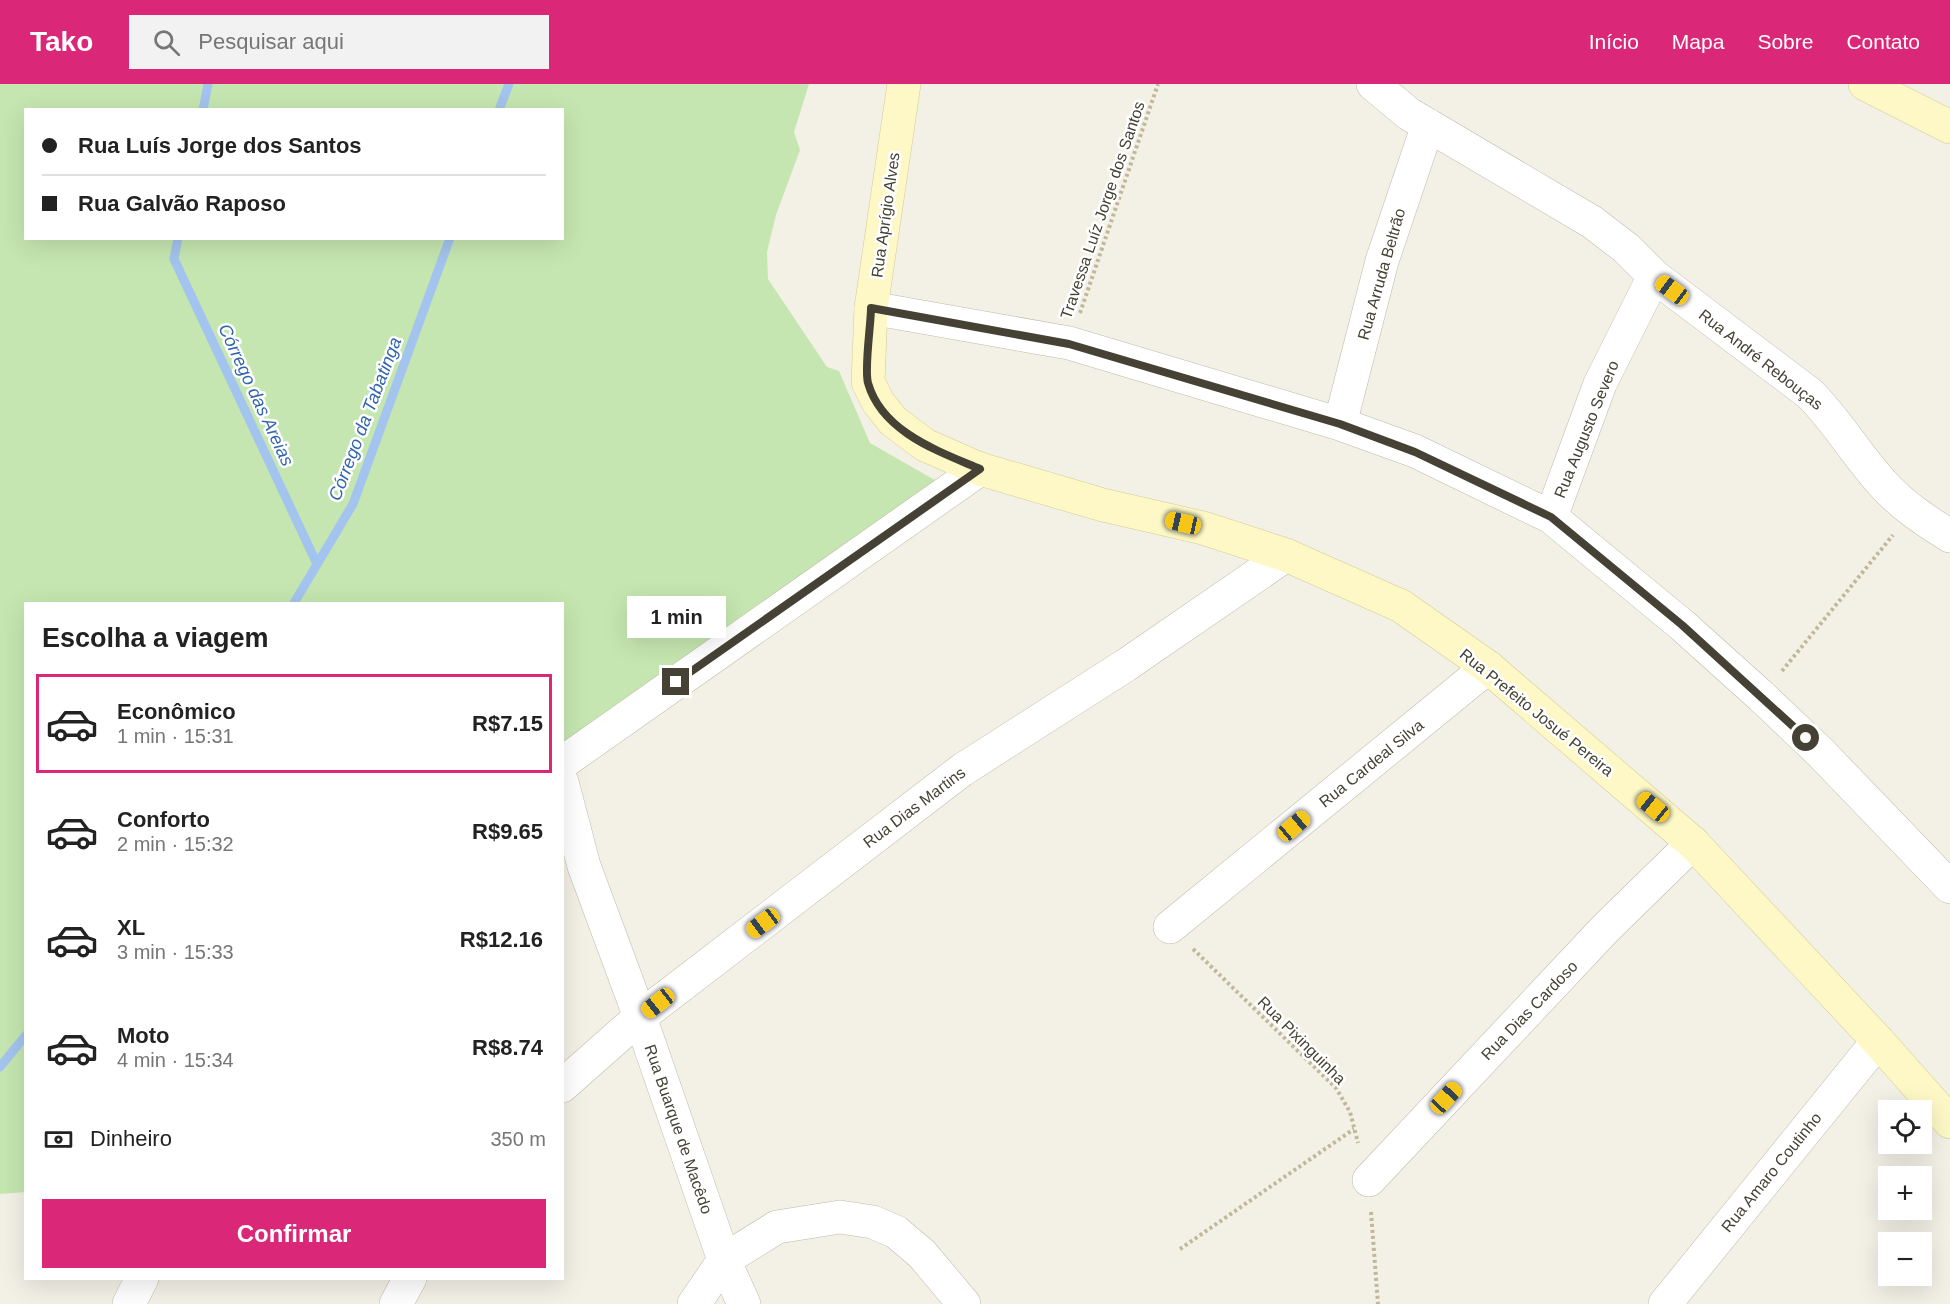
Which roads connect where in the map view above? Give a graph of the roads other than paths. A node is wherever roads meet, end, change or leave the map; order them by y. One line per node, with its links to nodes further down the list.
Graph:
1 (904, 84): 7 (street, Rua Aprígio Alves)
2 (1373, 84): 4 (street, Rua André Rebouças)
3 (1865, 84): 5 (street)
4 (1428, 125): 6 (street, Rua André Rebouças); 9 (street, Rua Arruda Beltrão)
5 (1950, 127)
6 (1654, 276): 11 (street, Rua Augusto Severo); 12 (street, Rua André Rebouças)
7 (871, 308): 8 (street, Rua Aprígio Alves); 9 (street)
8 (868, 382): 10 (street, Rua Prefeito Josué Pereira)
9 (1340, 424): 11 (street)
10 (980, 469): 13 (street, Rua Prefeito Josué Pereira); 15 (street)
11 (1551, 517): 18 (street)
12 (1950, 536)
13 (1286, 555): 14 (street, Rua Prefeito Josué Pereira); 20 (street, Rua Dias Martins)
14 (1488, 667): 17 (street, Rua Prefeito Josué Pereira); 19 (street, Rua Cardeal Silva)
15 (564, 762)
16 (564, 790): 20 (street, Rua Buarque de Macêdo)
17 (1693, 843): 21 (street, Rua Prefeito Josué Pereira); 24 (street, Rua Dias Cardoso)
18 (1950, 887)
19 (1170, 927)
20 (640, 1017): 22 (street, Rua Dias Martins); 25 (street, Rua Buarque de Macêdo)
21 (1878, 1041): 23 (street, Rua Prefeito Josué Pereira); 33 (street, Rua Amaro Coutinho)
22 (564, 1084)
23 (1950, 1122)
24 (1369, 1180)
25 (724, 1260): 30 (street); 31 (street, Rua Buarque de Macêdo); 32 (street)
26 (140, 1280): 28 (street)
27 (409, 1280): 29 (street)
28 (129, 1304)
29 (396, 1304)
30 (694, 1304)
31 (744, 1304)
32 (964, 1304)
33 (1665, 1304)

